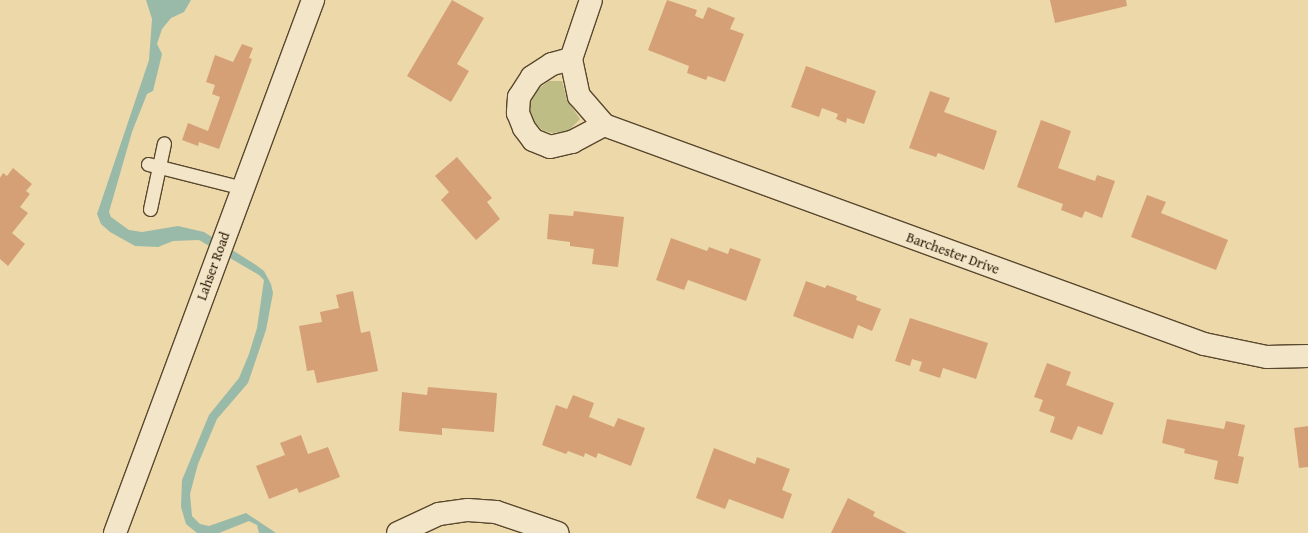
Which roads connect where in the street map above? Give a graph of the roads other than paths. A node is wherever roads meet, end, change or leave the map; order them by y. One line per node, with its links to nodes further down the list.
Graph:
1 (313, 0): 7 (street, Lahser Road)
2 (591, 0): 3 (street, Barchester Drive)
3 (572, 58): 4 (street, Barchester Drive); 4 (street)
4 (604, 125): 9 (street, Barchester Drive)
5 (164, 143): 6 (lane)
6 (154, 165): 7 (lane); 8 (lane)
7 (242, 188): 10 (street, Lahser Road)
8 (150, 209)
9 (1308, 356)
10 (115, 533)
11 (398, 533): 12 (street)
12 (558, 533)

